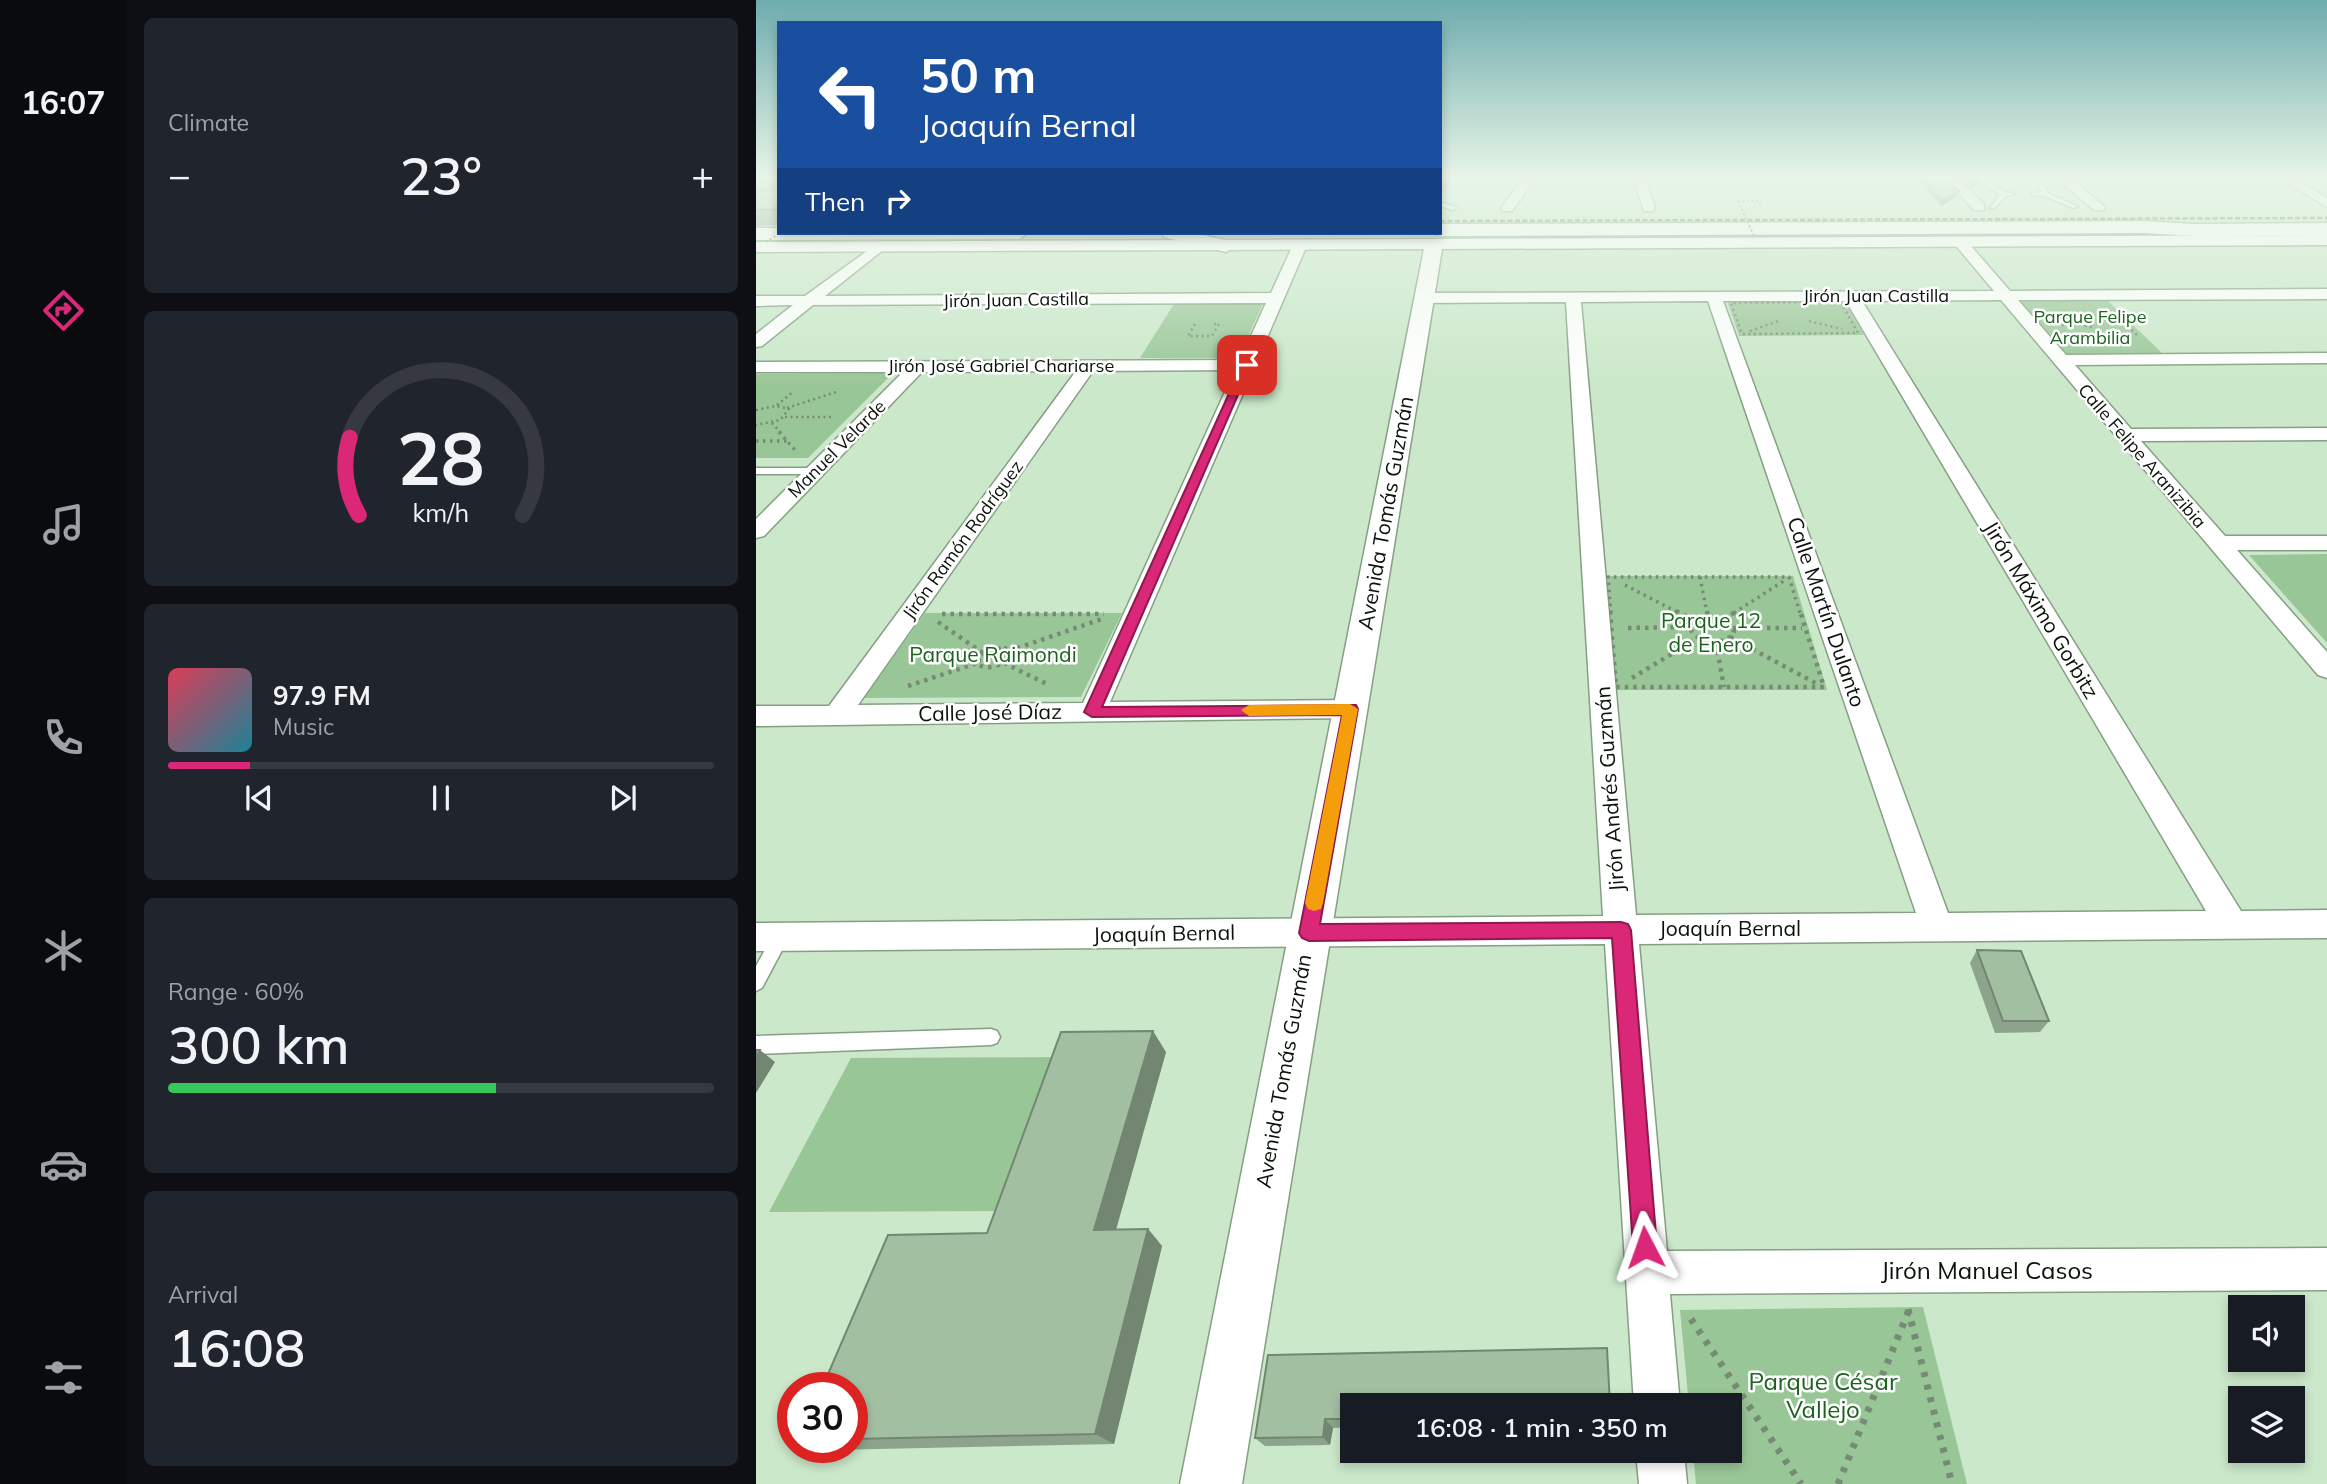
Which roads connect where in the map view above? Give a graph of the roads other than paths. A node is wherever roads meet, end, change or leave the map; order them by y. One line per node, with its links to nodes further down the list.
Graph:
1 (878, 247): 13 (street)
2 (1299, 247): 9 (street)
3 (1435, 247): 11 (street, Avenida Tomás Guzmán)
4 (1964, 247): 7 (street, Calle Felipe Aranizibia)
5 (2327, 294): 7 (street, Jirón Juan Castilla)
6 (1851, 296): 7 (street, Jirón Juan Castilla); 8 (street, Jirón Juan Castilla); 33 (street, Jirón Máximo Gorbitz)
7 (2004, 296): 16 (street, Calle Felipe Aranizibia)
8 (1714, 297): 10 (street, Jirón Juan Castilla); 35 (street, Calle Martín Dulanto)
9 (1276, 298): 13 (street, Jirón Juan Castilla); 17 (street)
10 (1573, 298): 11 (street, Jirón Juan Castilla); 36 (street, Jirón Andrés Guzmán)
11 (1424, 299): 29 (street, Avenida Tomás Guzmán)
12 (756, 302): 13 (street, Jirón Juan Castilla)
13 (809, 302): 14 (street)
14 (756, 342)
15 (2327, 358): 16 (street)
16 (2059, 360): 22 (street, Calle Felipe Aranizibia)
17 (1247, 365): 19 (street, Jirón José Gabriel Chariarse); 30 (street)
18 (918, 366): 19 (street, Jirón José Gabriel Chariarse); 20 (street, Jirón José Gabriel Chariarse); 24 (street, Manuel Velarde)
19 (1088, 366): 31 (street, Jirón Ramón Rodríguez)
20 (756, 367)
21 (2327, 434): 22 (street)
22 (2125, 435): 27 (street, Calle Felipe Aranizibia)
23 (756, 471): 24 (lane)
24 (815, 471): 25 (street, Manuel Velarde)
25 (756, 531)
26 (2327, 542): 27 (street)
27 (2218, 543): 28 (street, Calle Felipe Aranizibia)
28 (2327, 669)
29 (1350, 709): 30 (street, Calle José Díaz); 37 (street, Avenida Tomás Guzmán)
30 (1092, 712): 31 (street, Calle José Díaz)
31 (837, 715): 32 (street, Calle José Díaz)
32 (756, 716)
33 (2231, 924): 34 (street, Joaquín Bernal); 35 (street, Joaquín Bernal)
34 (2327, 924)
35 (1937, 927): 36 (street, Joaquín Bernal)
36 (1621, 930): 37 (street, Joaquín Bernal); 43 (street, Jirón Andrés Guzmán)
37 (1309, 933): 38 (street, Joaquín Bernal); 46 (street, Avenida Tomás Guzmán)
38 (768, 937): 39 (lane)
39 (756, 983)
40 (991, 1037): 41 (lane)
41 (756, 1045)
42 (2327, 1269): 43 (street, Jirón Manuel Casos)
43 (1647, 1273): 44 (street, Jirón Andrés Guzmán)
44 (1656, 1393)
45 (1661, 1463): 47 (street)
46 (1211, 1484)
47 (1663, 1484)

